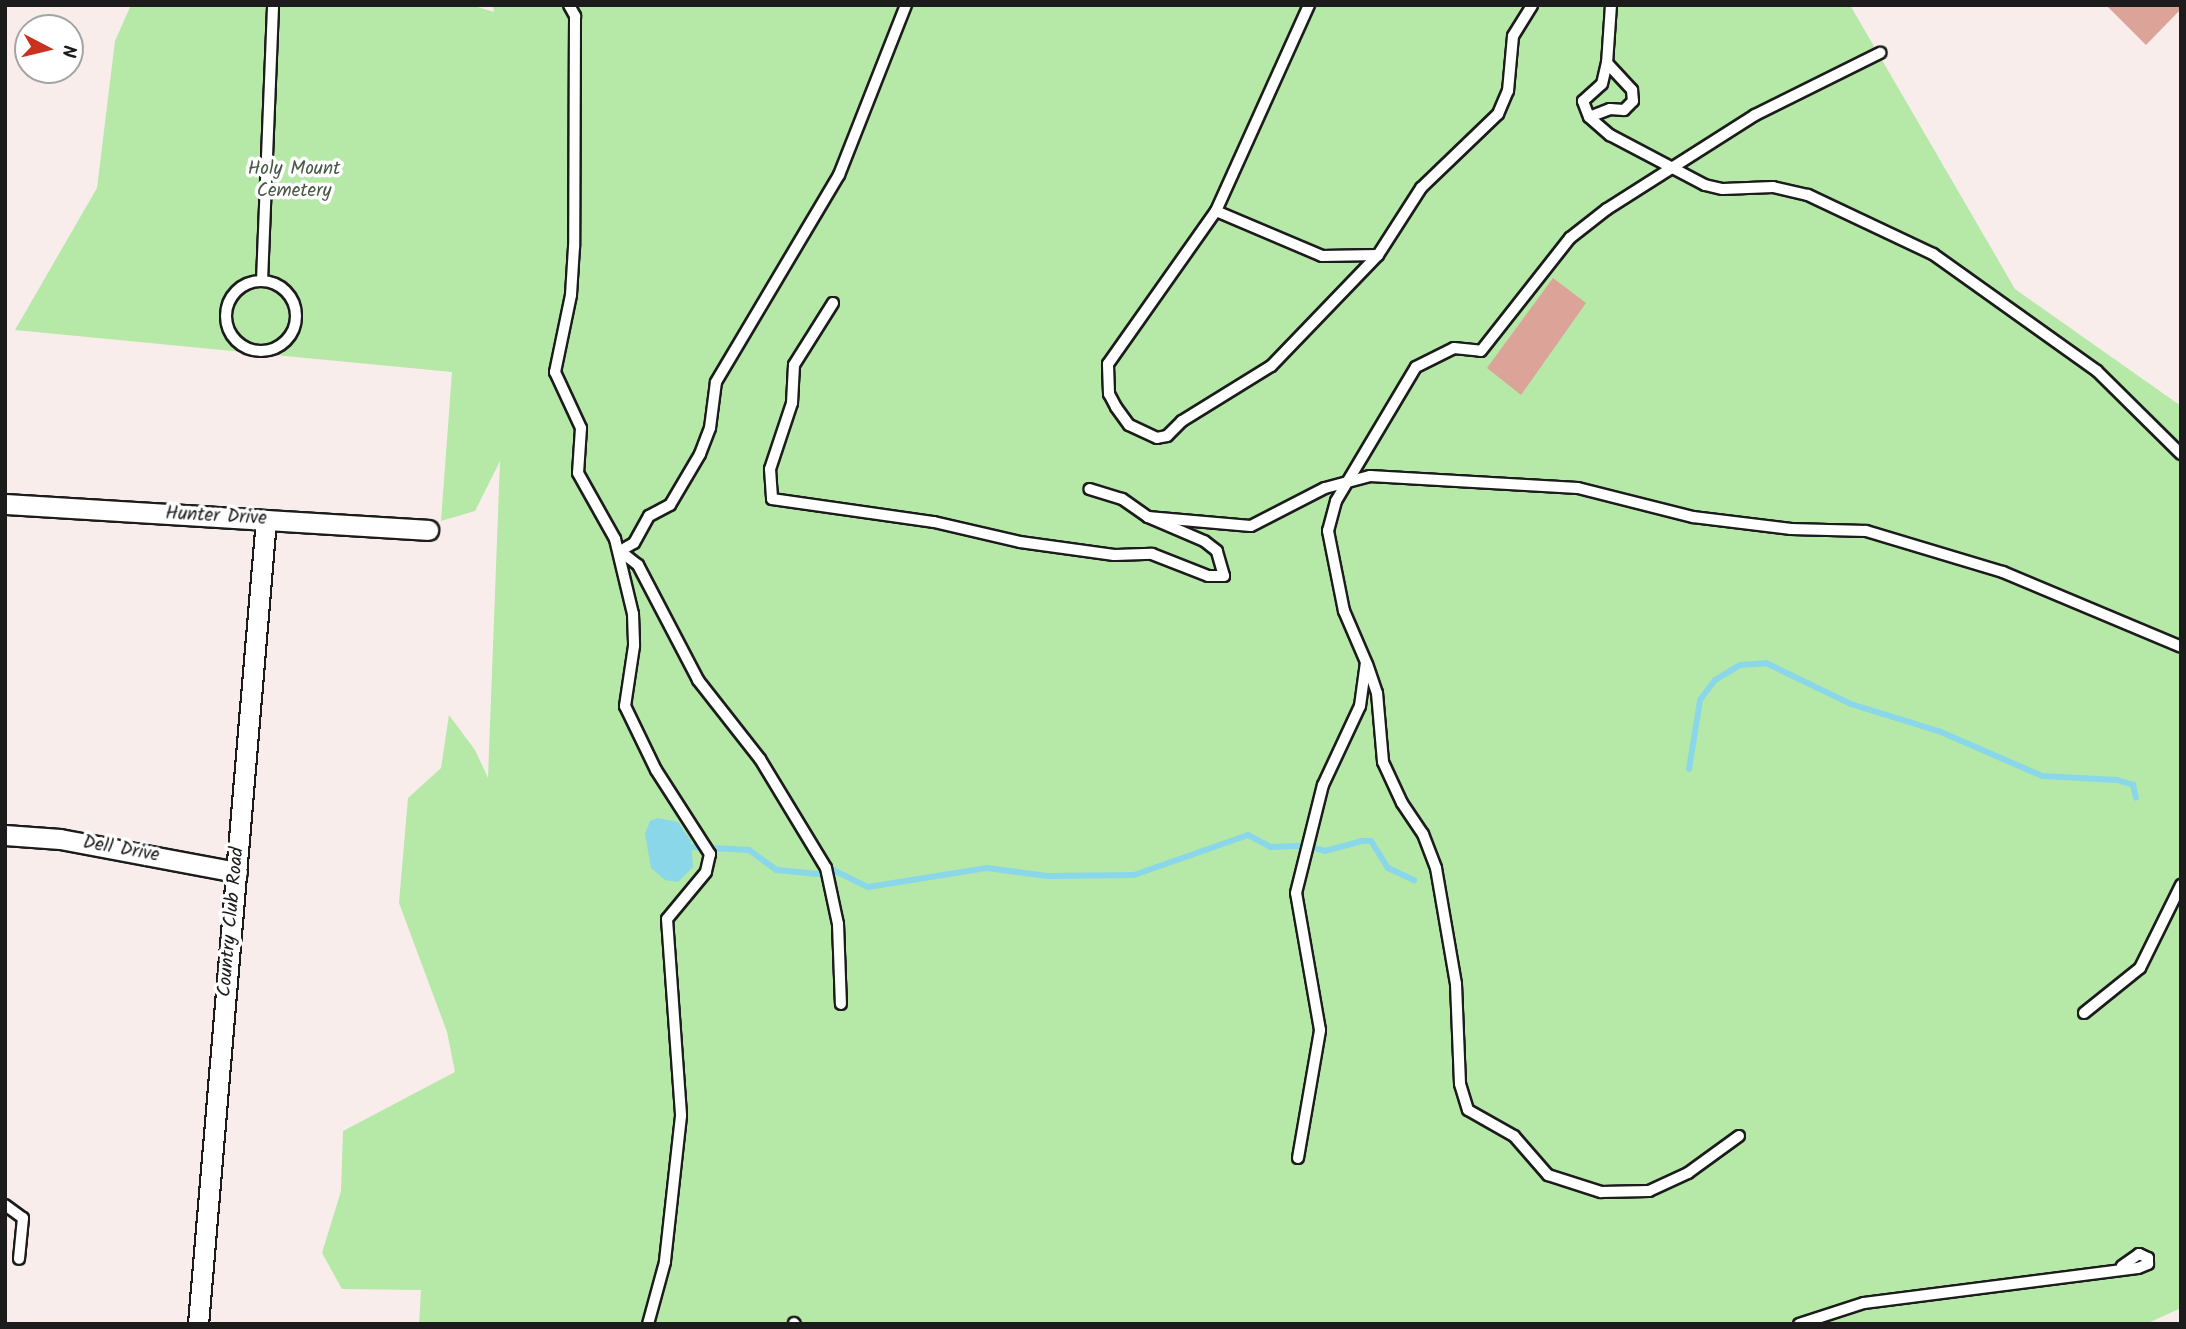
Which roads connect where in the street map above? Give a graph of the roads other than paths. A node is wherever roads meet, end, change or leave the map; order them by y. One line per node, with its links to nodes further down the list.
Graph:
1 (273, 5): 13 (lane)
2 (569, 5): 22 (lane)
3 (906, 5): 22 (lane)
4 (1309, 5): 11 (lane)
5 (1532, 5): 12 (lane)
6 (1611, 5): 8 (lane)
7 (1880, 53): 10 (lane)
8 (1607, 62): 9 (lane); 9 (lane)
9 (1589, 117): 10 (lane)
10 (1676, 169): 15 (lane); 16 (lane)
11 (1216, 211): 12 (lane); 12 (lane)
12 (1378, 255)
13 (262, 281): 13 (lane)
14 (833, 303): 19 (lane)
15 (2181, 454)
16 (1346, 482): 19 (lane); 23 (lane); 24 (lane)
17 (1089, 489): 19 (lane)
18 (5, 504): 20 (street, Hunter Drive)
19 (1148, 517)
20 (266, 520): 21 (street, Hunter Drive); 26 (street, Country Club Road)
21 (428, 530)
22 (620, 551): 28 (lane); 36 (lane)
23 (2181, 647)
24 (1366, 662): 30 (lane); 31 (lane)
25 (5, 835): 26 (street, Dell Drive)
26 (237, 872): 35 (street, Country Club Road)
27 (2181, 885): 29 (lane)
28 (841, 1004)
29 (2084, 1013)
30 (1739, 1136)
31 (1298, 1158)
32 (5, 1205): 33 (lane)
33 (19, 1259)
34 (2122, 1266): 37 (lane)
35 (198, 1324)
36 (648, 1324)
37 (1799, 1324)

